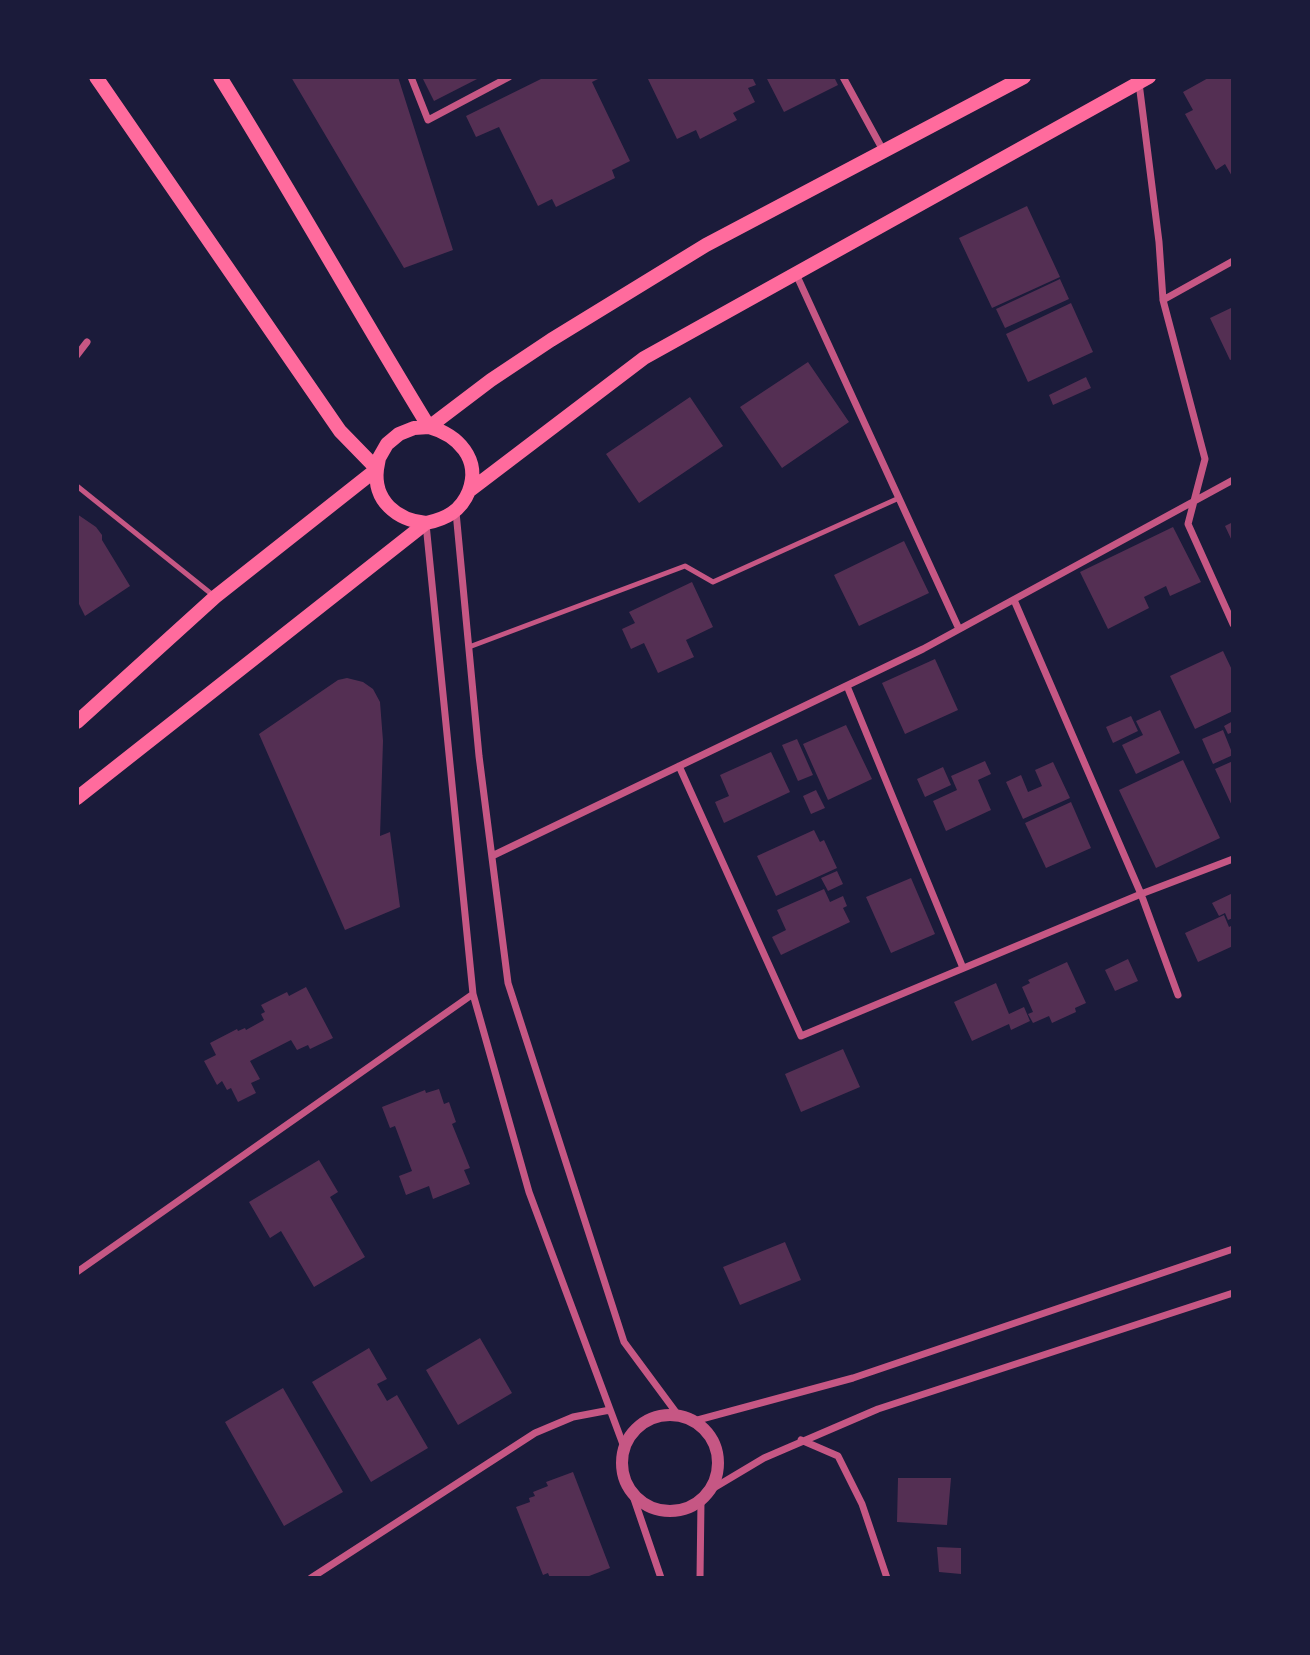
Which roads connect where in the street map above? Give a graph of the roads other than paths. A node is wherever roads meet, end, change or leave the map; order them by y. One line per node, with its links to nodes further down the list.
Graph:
1 (96, 77): 15 (main road)
2 (220, 77): 14 (main road)
3 (411, 77): 4 (street)
4 (509, 77)
5 (843, 77): 8 (street)
6 (1024, 77): 8 (main road)
7 (1144, 80): 10 (main road); 11 (street)
8 (884, 152): 14 (main road)
9 (1233, 261): 11 (street)
10 (796, 274): 18 (main road); 19 (street)
11 (1163, 300): 20 (street)
12 (87, 342): 13 (street)
13 (77, 355)
14 (429, 427): 15 (main road); 18 (main road)
15 (377, 469): 22 (main road); 23 (main road)
16 (1233, 480): 20 (street)
17 (77, 486): 23 (lane)
18 (469, 491): 21 (main road)
19 (899, 498): 26 (street); 27 (lane)
20 (1194, 503): 24 (street); 25 (street)
21 (456, 512): 22 (main road); 27 (street)
22 (426, 523): 31 (main road); 36 (street)
23 (215, 597): 29 (main road)
24 (1014, 600): 26 (street); 34 (street)
25 (1233, 624)
26 (959, 629): 28 (street)
27 (469, 647): 32 (street)
28 (847, 685): 30 (street); 35 (street)
29 (77, 723)
30 (679, 766): 32 (street); 35 (street)
31 (77, 798)
32 (492, 856): 42 (street)
33 (1233, 859): 34 (street)
34 (1141, 894): 35 (street); 37 (street)
35 (963, 968)
36 (473, 995): 39 (street); 41 (street)
37 (1178, 995)
38 (1233, 1249): 43 (street)
39 (77, 1272)
40 (1233, 1293): 44 (street)
41 (610, 1410): 45 (street); 49 (street)
42 (678, 1415): 43 (street); 45 (street)
43 (695, 1420): 46 (street)
44 (801, 1440): 46 (street); 52 (street)
45 (624, 1447): 47 (street)
46 (712, 1489): 48 (street)
47 (632, 1493): 48 (street); 50 (street)
48 (701, 1501): 51 (street)
49 (311, 1578)
50 (661, 1578)
51 (700, 1578)
52 (887, 1578)

